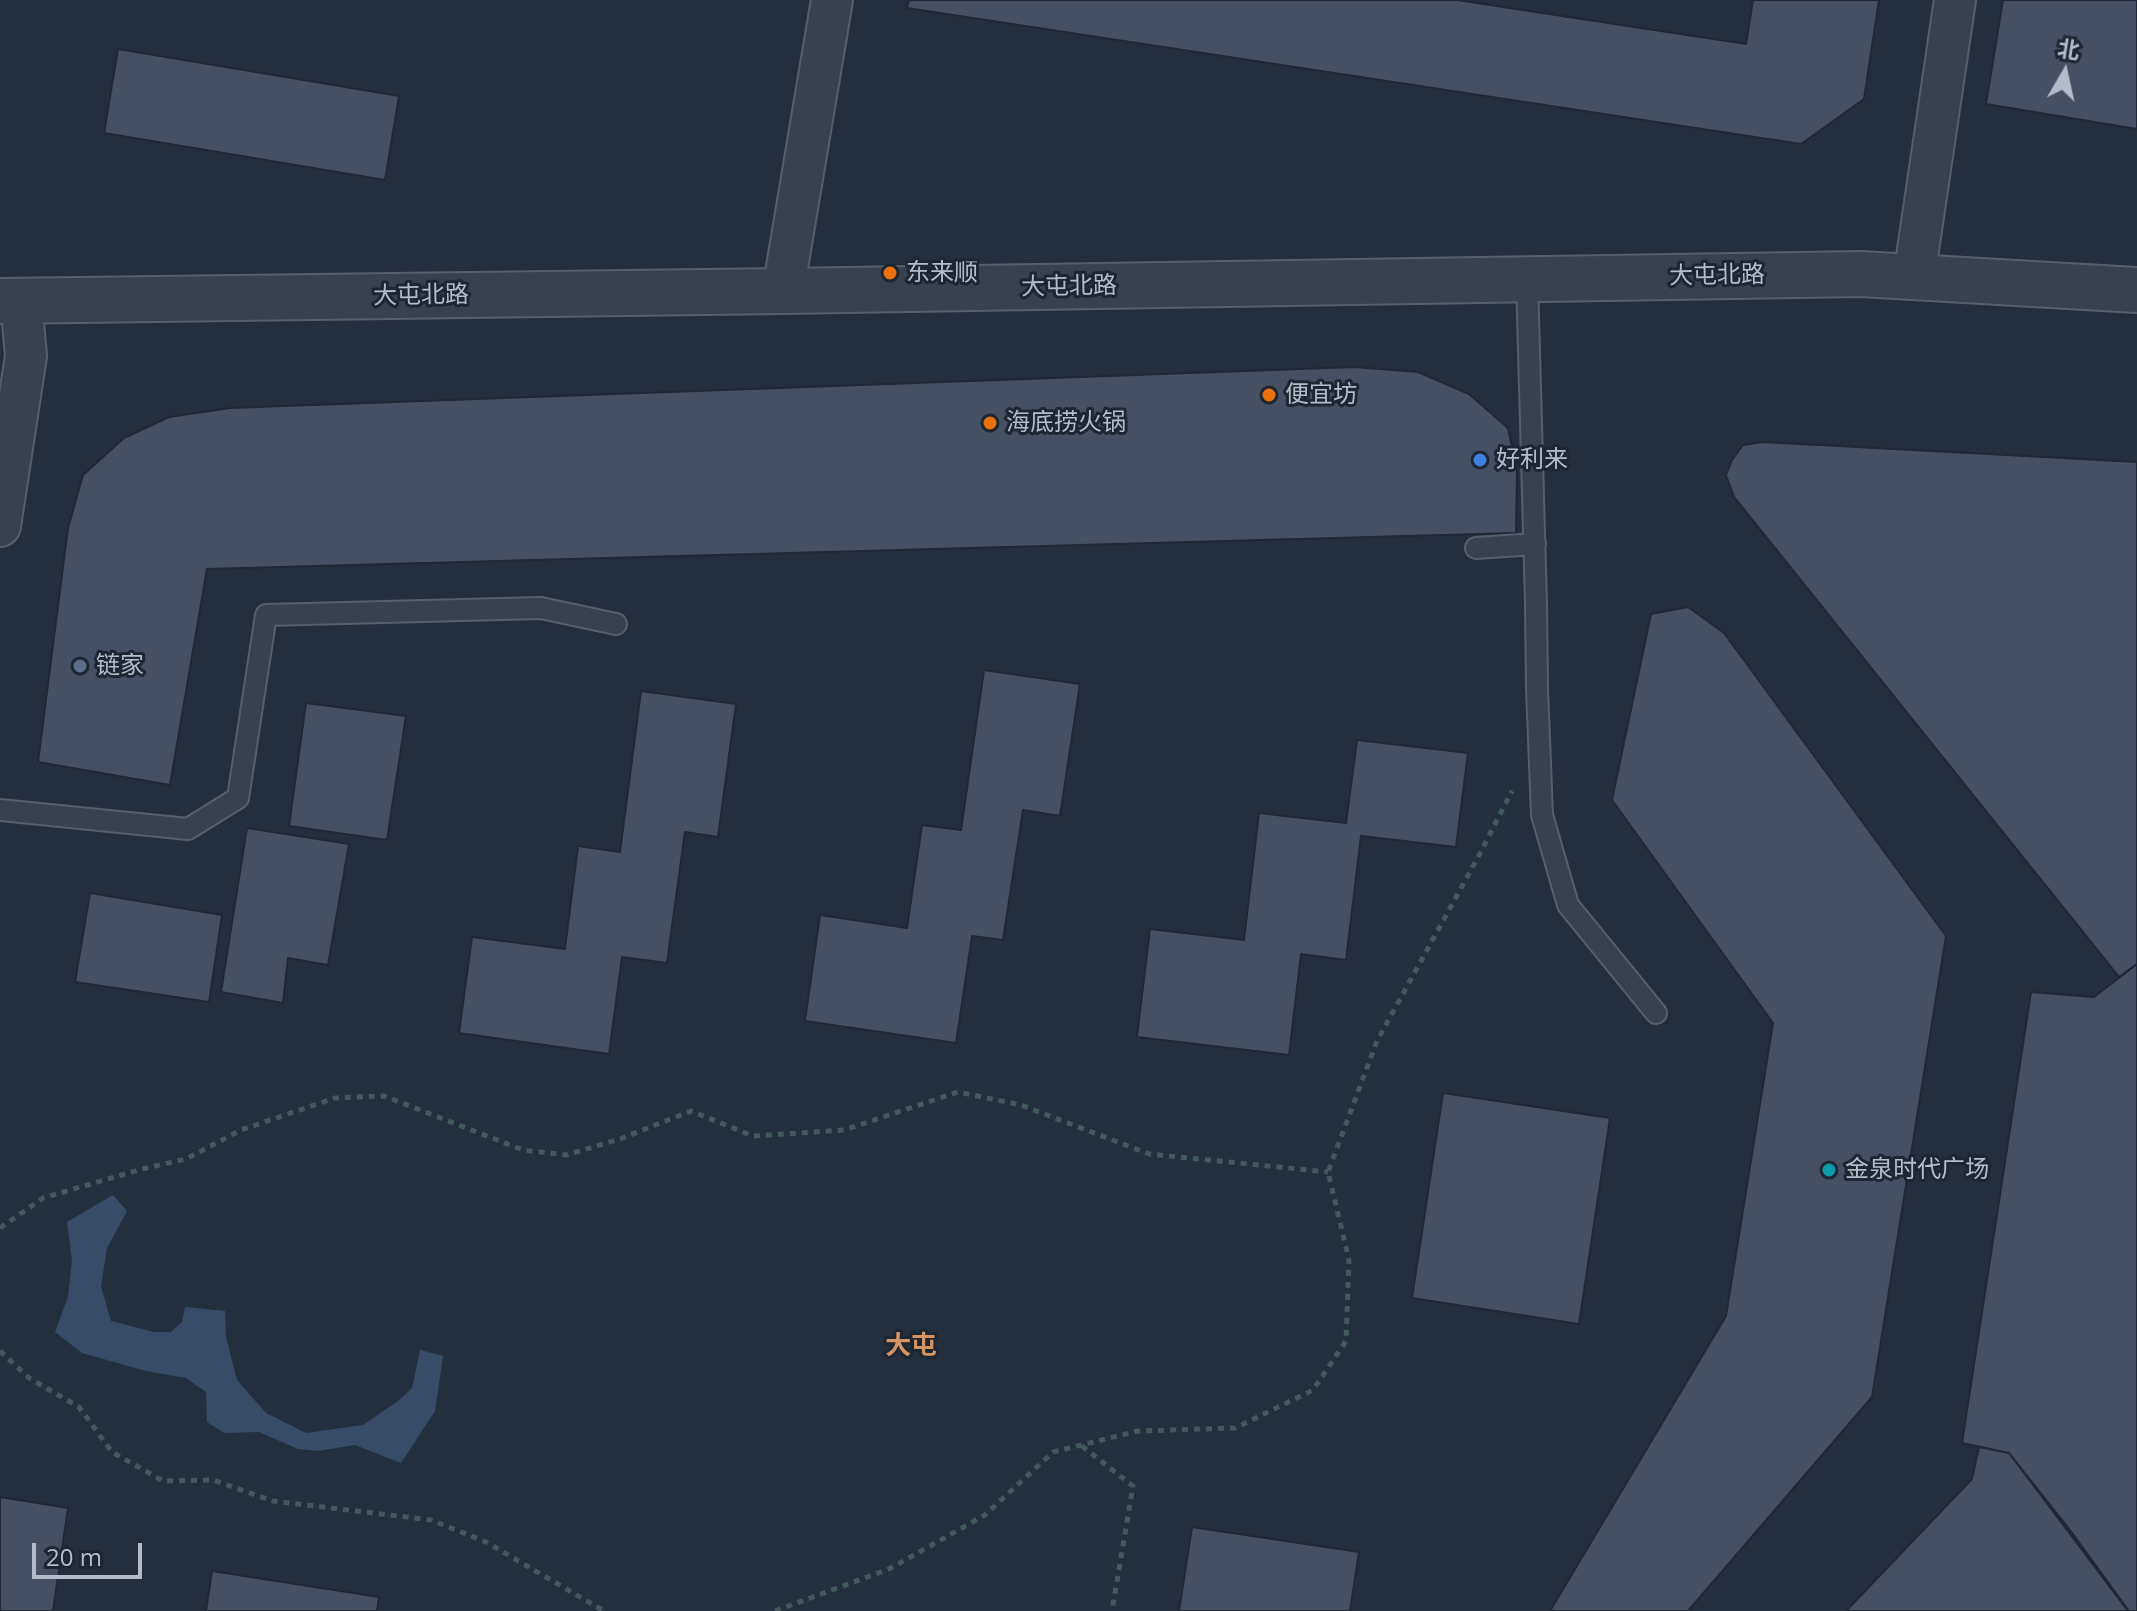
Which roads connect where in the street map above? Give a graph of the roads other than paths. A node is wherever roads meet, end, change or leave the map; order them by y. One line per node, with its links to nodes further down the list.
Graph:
1 (832, 0): 6 (street)
2 (1955, 0): 3 (street)
3 (1914, 277): 4 (street, 大屯北路); 5 (street, 大屯北路)
4 (1527, 279): 6 (street, 大屯北路); 10 (lane)
5 (2137, 290)
6 (783, 291): 7 (street, 大屯北路)
7 (11, 301): 8 (street); 9 (street)
8 (0, 356)
9 (0, 526)
10 (1535, 544): 11 (lane); 14 (lane)
11 (1476, 548)
12 (616, 624): 13 (lane)
13 (0, 810)
14 (1656, 1013)

